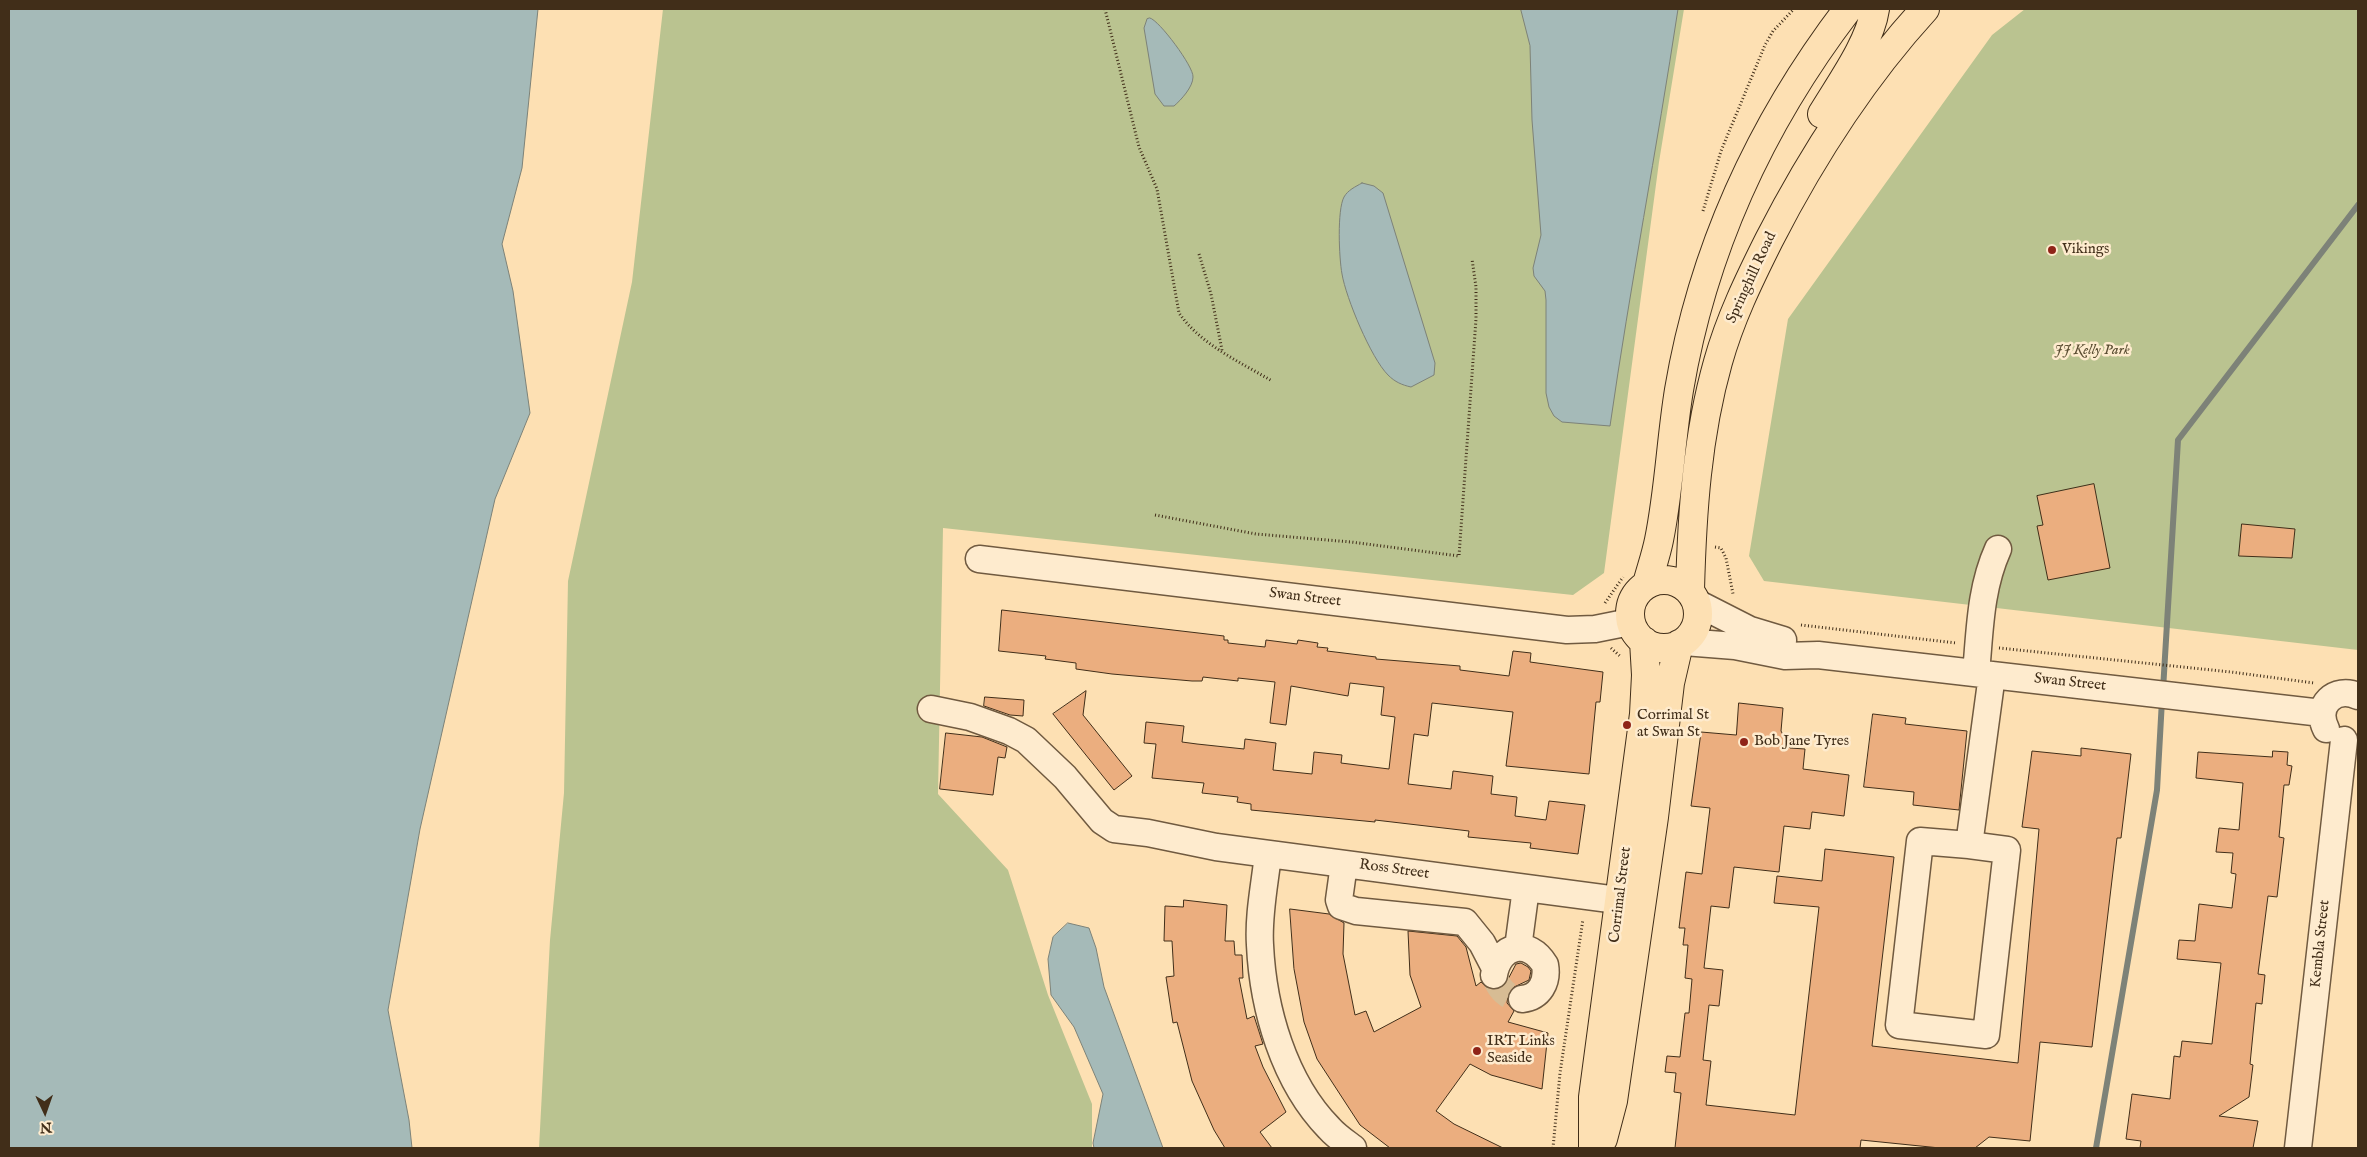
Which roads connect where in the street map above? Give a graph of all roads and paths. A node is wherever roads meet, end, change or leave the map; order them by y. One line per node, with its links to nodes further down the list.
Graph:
1 (1105, 9): 8 (path)
2 (1848, 9): 14 (main road)
3 (1875, 9): 5 (main road)
4 (1925, 9): 5 (main road, Springhill Road)
5 (1788, 204): 15 (main road, Springhill Road)
6 (1199, 254): 8 (path)
7 (1472, 260): 10 (path)
8 (1222, 350): 9 (path)
9 (1272, 381)
10 (1155, 515)
11 (1709, 545): 16 (path)
12 (1998, 550): 20 (street)
13 (978, 559): 18 (street, Swan Street)
14 (1647, 584): 15 (main road); 18 (main road)
15 (1694, 597): 19 (main road); 21 (street, Swan Street)
16 (1736, 597)
17 (1796, 624): 20 (path)
18 (1637, 632): 19 (main road); 32 (main road, Corrimal Street)
19 (1682, 643): 21 (street, Swan Street); 32 (main road, Corrimal Street)
20 (1979, 646): 22 (street); 23 (path)
21 (1818, 655): 22 (street, Swan Street)
22 (1984, 674): 26 (street, Swan Street); 28 (street)
23 (2321, 684)
24 (2358, 696): 26 (street)
25 (931, 709): 29 (street, Ross Street)
26 (2322, 714): 27 (street)
27 (2351, 738): 38 (street, Kembla Street)
28 (1969, 845): 28 (street)
29 (1268, 854): 30 (street, Ross Street); 35 (street)
30 (1344, 864): 31 (street, Ross Street); 33 (street)
31 (1526, 888): 32 (street, Ross Street); 33 (street)
32 (1631, 902): 36 (main road, Corrimal Street); 37 (main road, Corrimal Street)
33 (1518, 948): 34 (street)
34 (1522, 999)
35 (1352, 1148)
36 (1593, 1148)
37 (1600, 1148)
38 (2298, 1148)

